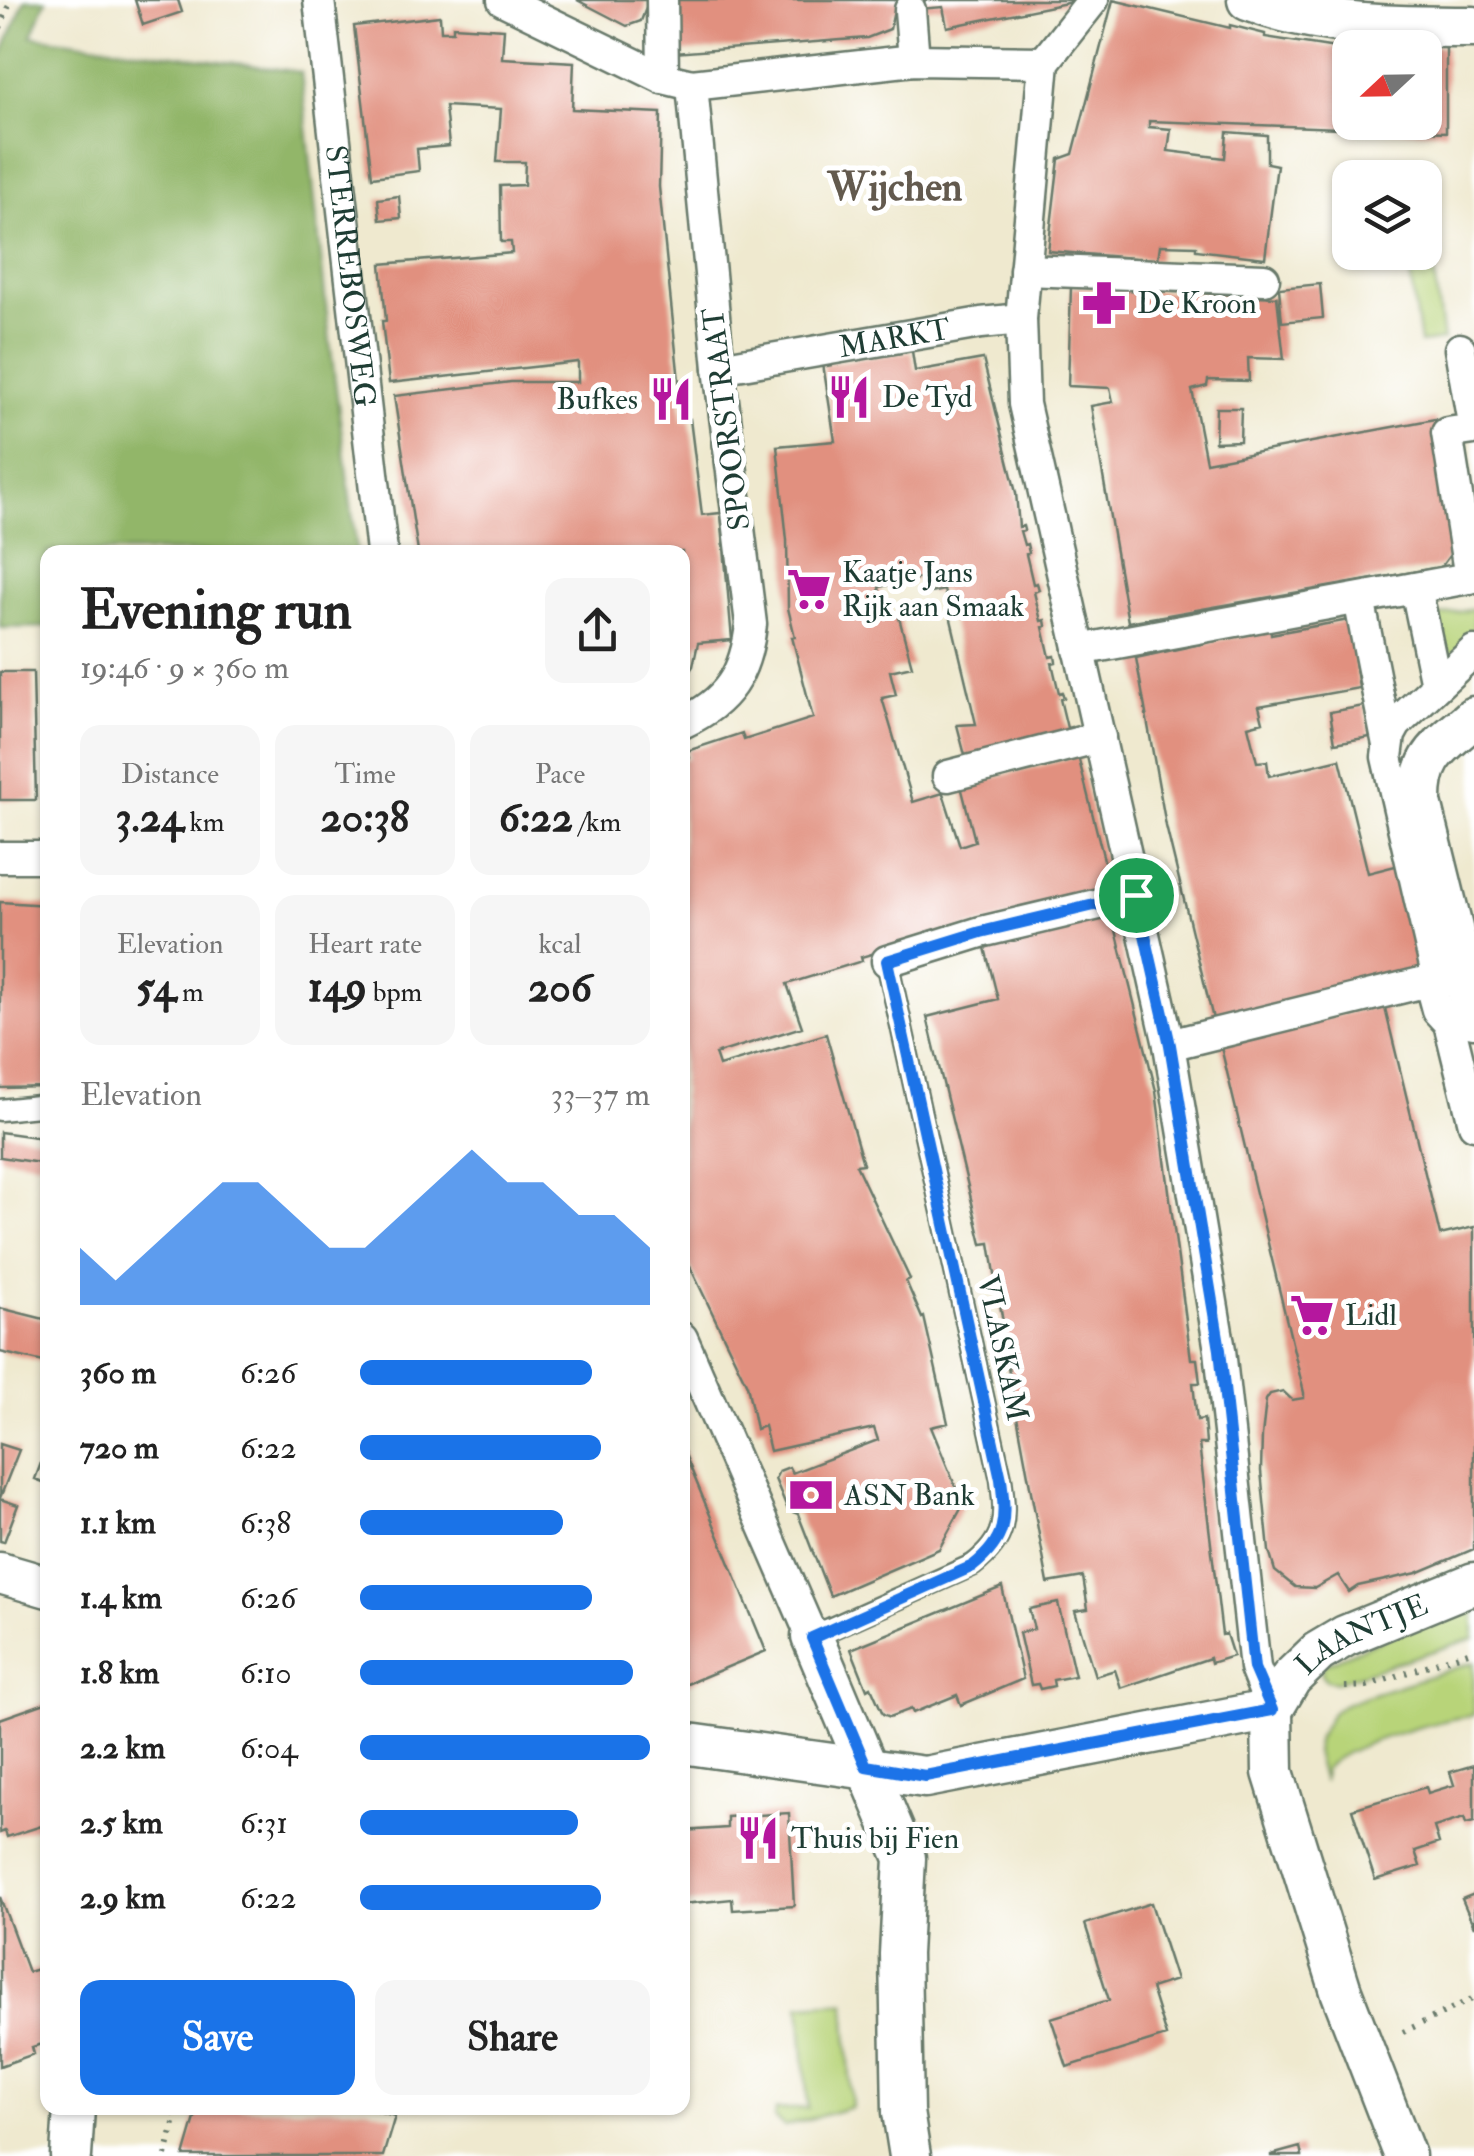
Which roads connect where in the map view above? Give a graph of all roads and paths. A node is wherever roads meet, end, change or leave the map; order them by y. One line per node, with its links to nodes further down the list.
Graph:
1 (11, 0): 10 (path)
2 (319, 0): 19 (street, STERREBOSWEG)
3 (503, 0): 13 (street)
4 (662, 0): 13 (street, SPOORSTRAAT)
5 (1093, 0): 12 (street)
6 (1248, 0): 8 (street)
7 (910, 10): 11 (street)
8 (1377, 12): 9 (street)
9 (1474, 26)
10 (0, 28)
11 (914, 60): 12 (street); 13 (street)
12 (1044, 62): 14 (street)
13 (678, 81): 18 (street, SPOORSTRAAT)
14 (1025, 270): 15 (street); 16 (street)
15 (1264, 279)
16 (1021, 319): 18 (street, MARKT); 23 (street)
17 (1460, 349): 20 (street)
18 (718, 368): 27 (street, SPOORSTRAAT)
19 (381, 545)
20 (1472, 577): 21 (street)
21 (1416, 588): 22 (street); 25 (street)
22 (1358, 598): 23 (street); 29 (street)
23 (1079, 650): 28 (street)
24 (1474, 650): 25 (street)
25 (1436, 685): 29 (street)
26 (1474, 716): 35 (street)
27 (690, 719)
28 (1100, 738): 30 (street); 33 (street)
29 (1388, 745): 35 (street)
30 (948, 776)
31 (0, 857): 32 (street)
32 (40, 857)
33 (1136, 895): 34 (street); 37 (street)
34 (887, 961): 45 (lane, VLASKAM)
35 (1451, 976): 36 (street); 37 (street); 40 (street)
36 (1474, 1017)
37 (1170, 1045): 47 (street)
38 (40, 1106): 39 (lane)
39 (0, 1110)
40 (1474, 1124)
41 (690, 1356): 45 (street)
42 (0, 1573): 44 (street)
43 (1474, 1583): 47 (street, LAANTJE)
44 (40, 1585)
45 (812, 1638): 49 (street)
46 (1474, 1650): 47 (path)
47 (1282, 1694): 49 (street); 51 (street)
48 (690, 1744): 49 (street)
49 (866, 1766): 56 (street)
50 (1474, 1998): 51 (path)
51 (1364, 2051): 57 (street)
52 (74, 2115): 54 (street)
53 (176, 2115): 55 (path)
54 (71, 2156)
55 (166, 2156)
56 (910, 2156)
57 (1405, 2156)

